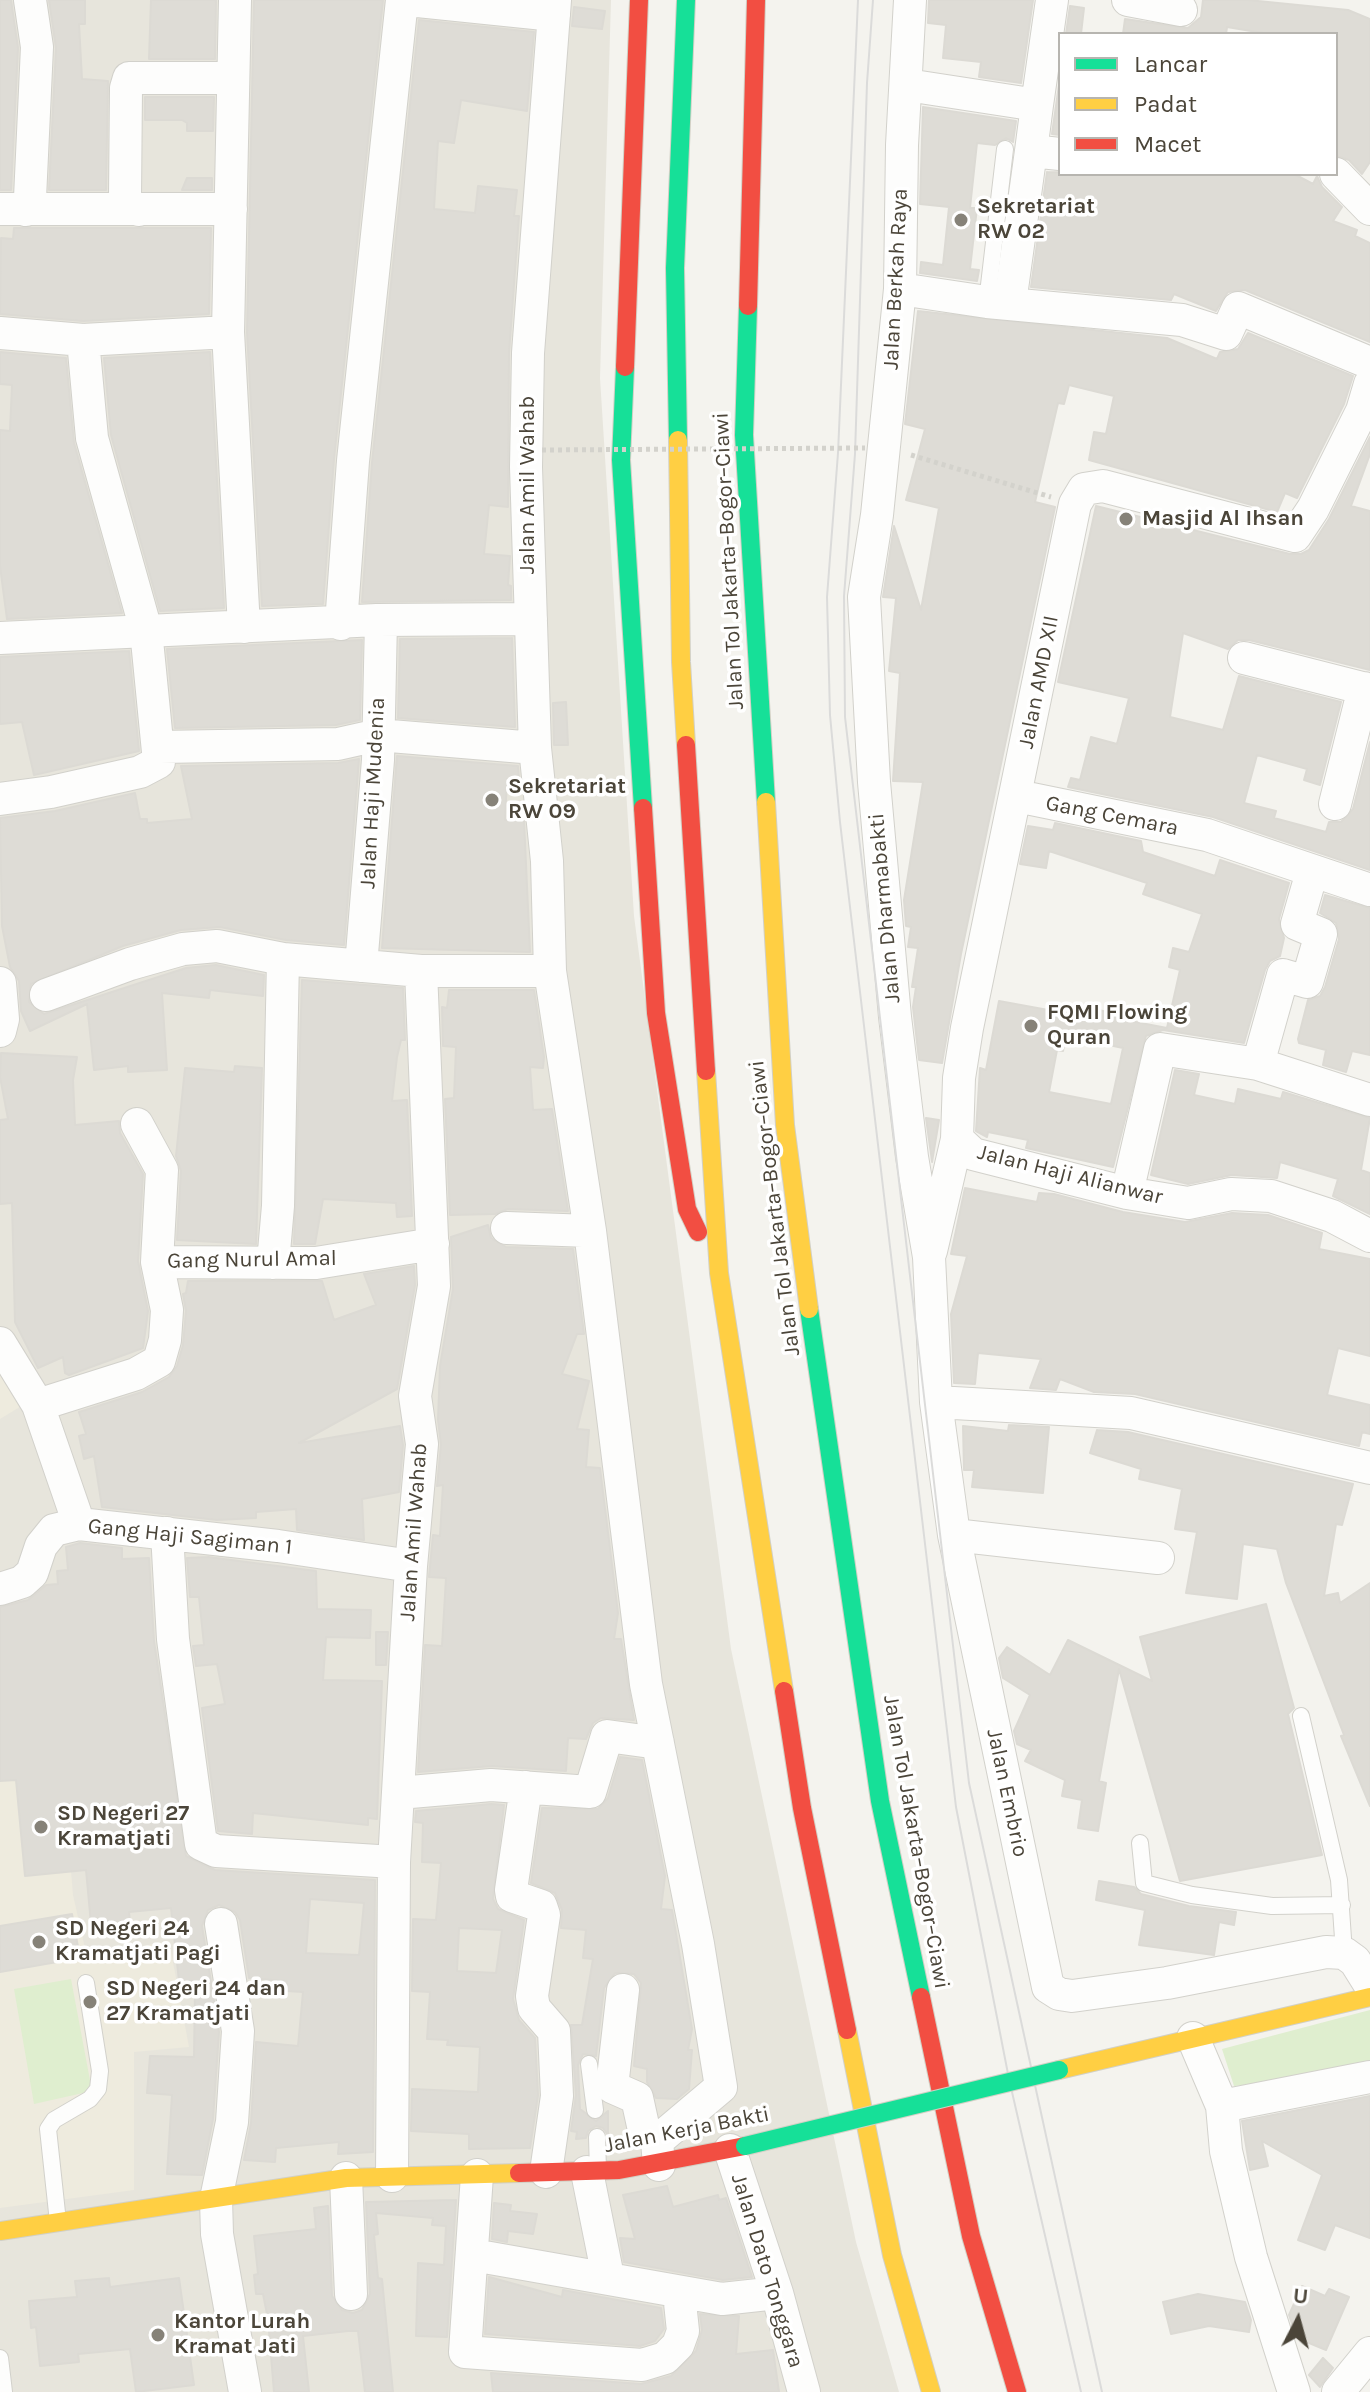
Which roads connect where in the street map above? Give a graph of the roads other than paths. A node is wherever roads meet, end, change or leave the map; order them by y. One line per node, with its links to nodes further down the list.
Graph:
1 (30, 0): 20 (street)
2 (235, 0): 13 (street)
3 (402, 0): 32 (street)
4 (408, 0): 11 (street)
5 (639, 0): 65 (main road)
6 (686, 0): 65 (main road, Jalan Tol Jakarta–Bogor–Ciawi)
7 (756, 0): 116 (main road, Jalan Tol Jakarta–Bogor–Ciawi)
8 (910, 0): 14 (street, Jalan Berkah Raya)
9 (1052, 0): 15 (street)
10 (1128, 0): 12 (street)
11 (555, 8): 30 (street, Jalan Amil Wahab)
12 (1180, 15)
13 (233, 78): 18 (street); 21 (street)
14 (907, 85): 15 (street); 22 (street, Jalan Berkah Raya)
15 (1037, 105): 16 (street)
16 (1032, 151): 23 (street)
17 (1338, 176): 19 (street)
18 (231, 209): 21 (street); 24 (street)
19 (1370, 209)
20 (13, 210): 21 (street)
21 (139, 210)
22 (900, 289): 23 (street); 29 (street, Jalan Berkah Raya)
23 (998, 302): 27 (street)
24 (228, 332): 26 (street); 33 (street)
25 (0, 333): 26 (street)
26 (83, 340): 34 (street)
27 (1370, 363)
28 (1367, 403): 41 (street, Jalan AMD XII)
29 (868, 556): 62 (street, Jalan Dharmabakti)
30 (531, 619): 31 (street); 40 (street, Jalan Amil Wahab)
31 (381, 620): 32 (street); 38 (street, Jalan Haji Mudenia)
32 (341, 624): 33 (street)
33 (244, 627): 34 (street)
34 (146, 630): 35 (street); 39 (street)
35 (0, 638)
36 (1244, 658): 37 (street)
37 (1367, 689): 43 (street)
38 (378, 735): 39 (street); 40 (street); 47 (street, Jalan Haji Mudenia)
39 (160, 747): 42 (street)
40 (535, 748): 49 (street, Jalan Amil Wahab)
41 (1017, 796): 44 (street, Gang Cemara); 56 (street, Jalan AMD XII)
42 (0, 799)
43 (1335, 804)
44 (1312, 872): 45 (street, Gang Cemara); 53 (street)
45 (1370, 890)
46 (283, 959): 47 (street); 51 (street); 64 (street)
47 (361, 966): 48 (street)
48 (421, 971): 49 (street); 61 (street, Jalan Amil Wahab)
49 (550, 971): 59 (street, Jalan Amil Wahab)
50 (0, 983): 52 (street)
51 (46, 995)
52 (0, 1031)
53 (1258, 1064): 54 (street); 57 (street)
54 (1370, 1100)
55 (137, 1124): 63 (street)
56 (957, 1139): 57 (street, Jalan Haji Alianwar); 62 (street, Jalan AMD XII)
57 (1127, 1193): 60 (street, Jalan Haji Alianwar)
58 (507, 1228): 59 (street)
59 (590, 1231): 77 (street, Jalan Amil Wahab)
60 (1370, 1236)
61 (433, 1244): 64 (street, Gang Nurul Amal); 74 (street, Jalan Amil Wahab)
62 (929, 1257): 67 (street, Jalan Embrio)
63 (157, 1262): 64 (street, Gang Nurul Amal); 68 (street, Gang Nurul Amal)
64 (273, 1263)
65 (719, 1273): 115 (main road, Jalan Tol Jakarta–Bogor–Ciawi)
66 (0, 1343): 68 (street)
67 (936, 1402): 69 (street); 72 (street, Jalan Embrio)
68 (38, 1405): 70 (street)
69 (1370, 1468)
70 (79, 1524): 71 (street, Gang Haji Sagiman 1); 75 (street, Gang Haji Sagiman 1)
71 (167, 1533): 74 (street, Gang Haji Sagiman 1); 81 (street)
72 (954, 1535): 73 (street); 84 (street, Jalan Embrio)
73 (1158, 1558)
74 (411, 1566): 79 (street, Jalan Amil Wahab)
75 (0, 1589)
76 (1301, 1716): 82 (lane)
77 (658, 1743): 78 (street); 96 (street, Jalan Amil Wahab)
78 (526, 1787): 79 (street); 97 (street)
79 (399, 1793): 81 (street, Jalan Amil Wahab)
80 (1140, 1843): 82 (lane)
81 (394, 1862): 100 (street, Jalan Amil Wahab)
82 (1342, 1905): 84 (lane)
83 (221, 1924): 102 (street)
84 (1344, 1953): 86 (street)
85 (86, 1983): 103 (lane)
86 (1370, 1985)
87 (623, 1990): 96 (street)
88 (1370, 1997): 89 (main road, Jalan Kerja Bakti)
89 (1193, 2038): 92 (street); 95 (main road, Jalan Kerja Bakti, bridge)
90 (589, 2064): 93 (lane)
91 (1370, 2077): 92 (street)
92 (1222, 2106): 117 (street)
93 (595, 2110)
94 (597, 2137): 98 (lane)
95 (738, 2148): 96 (main road, Jalan Kerja Bakti); 108 (street, Jalan Dato Tonggara)
96 (658, 2153): 98 (main road, Jalan Kerja Bakti)
97 (546, 2172): 98 (main road, Jalan Kerja Bakti); 99 (main road, Jalan Kerja Bakti)
98 (593, 2172): 106 (street)
99 (477, 2175): 100 (main road, Jalan Kerja Bakti); 105 (street)
100 (392, 2176): 101 (main road, Jalan Kerja Bakti)
101 (346, 2178): 102 (main road, Jalan Kerja Bakti); 109 (street)
102 (216, 2199): 103 (main road, Jalan Kerja Bakti); 114 (street)
103 (58, 2223): 104 (main road, Jalan Kerja Bakti)
104 (0, 2231)
105 (473, 2255): 106 (street); 107 (street)
106 (608, 2277): 107 (street)
107 (679, 2293): 108 (street)
108 (777, 2293): 112 (street, Jalan Dato Tonggara)
109 (351, 2294)
110 (1370, 2353): 118 (street)
111 (0, 2358): 113 (lane)
112 (801, 2388)
113 (4, 2392)
114 (245, 2392)
115 (931, 2392)
116 (1017, 2392)
117 (1294, 2392)
118 (1338, 2392)

